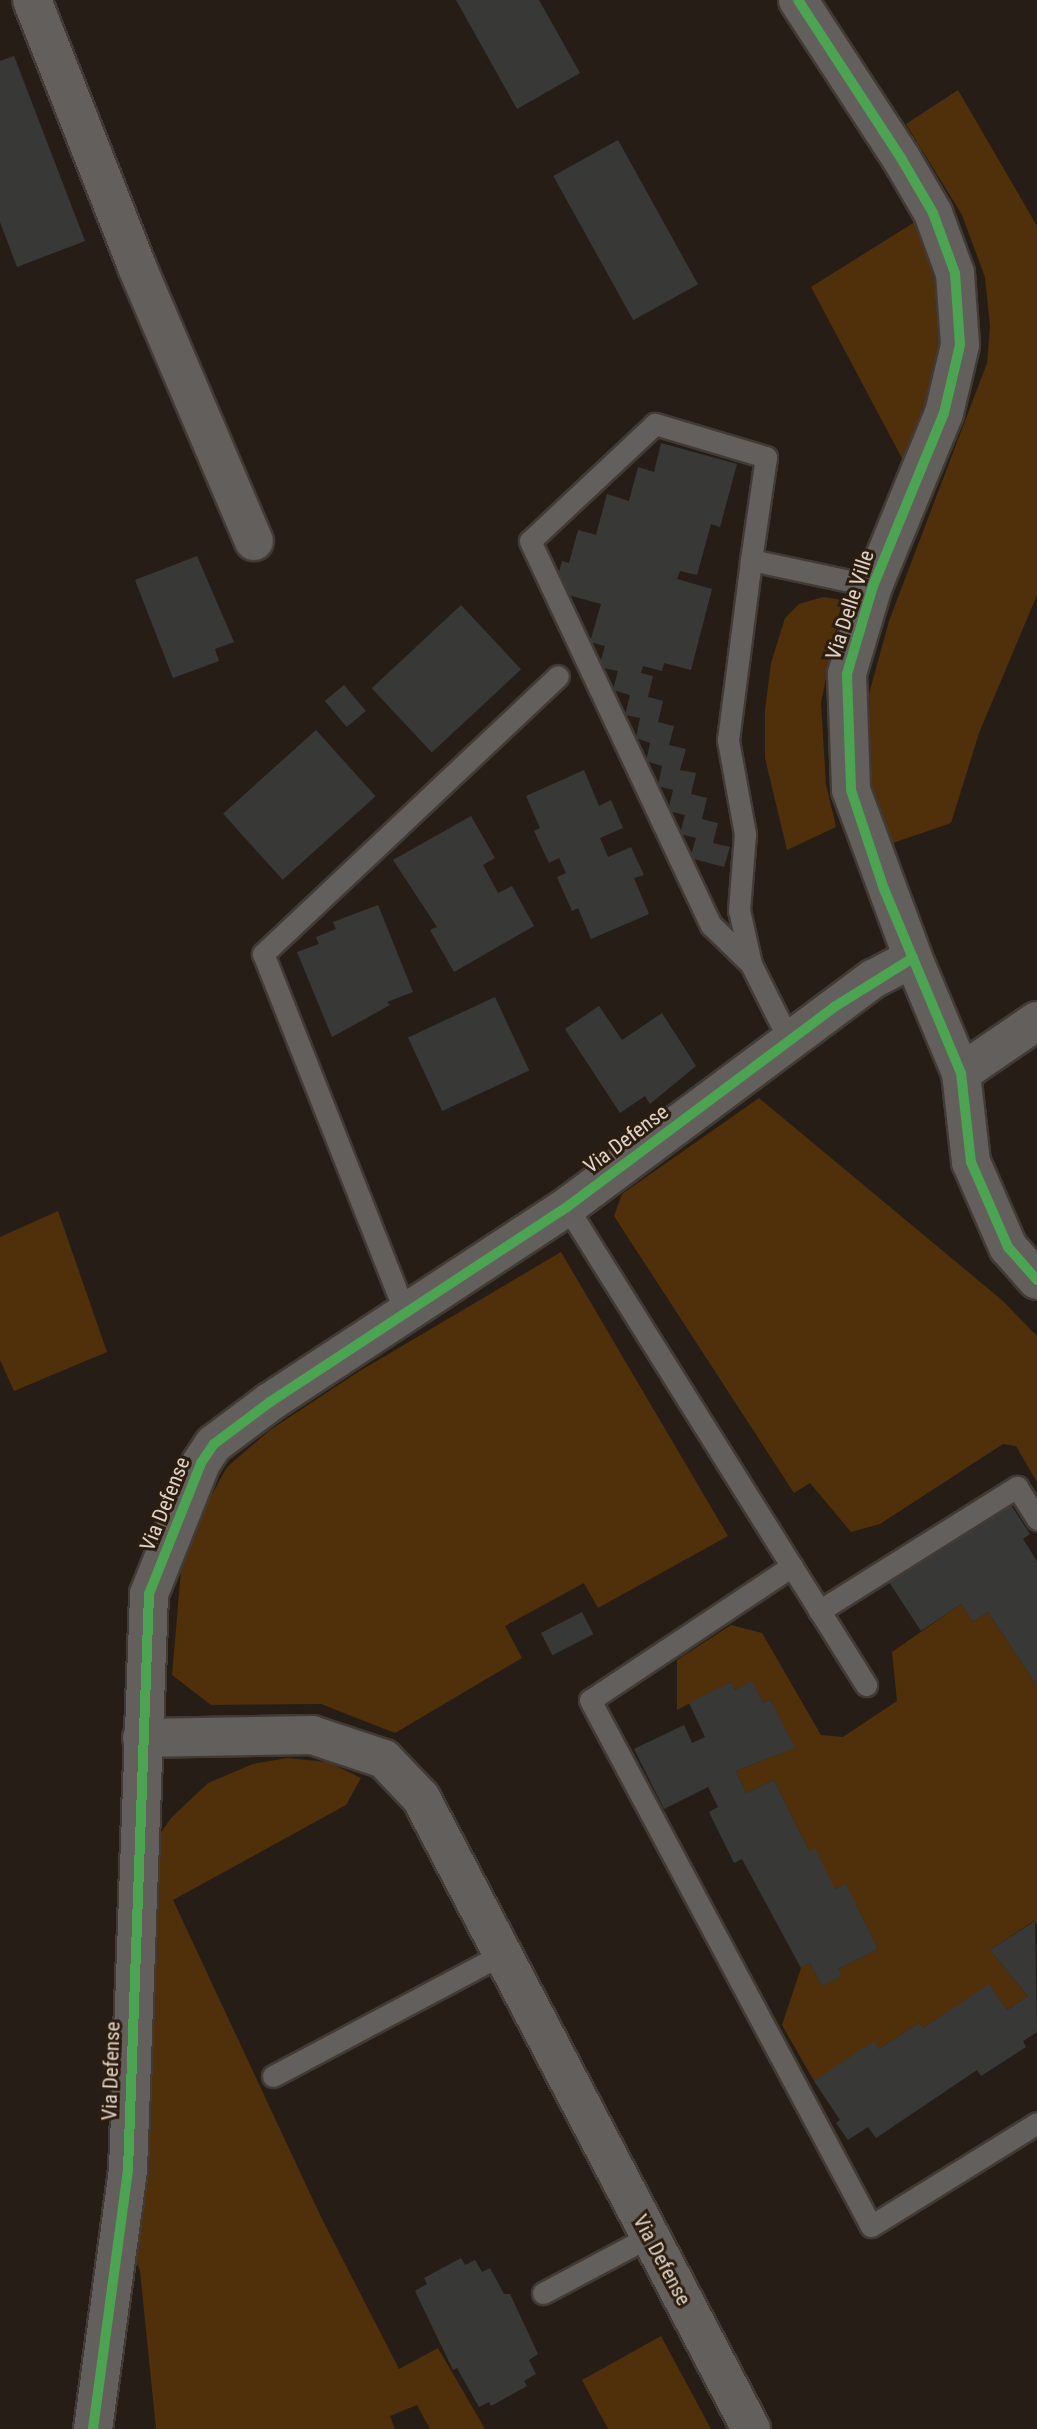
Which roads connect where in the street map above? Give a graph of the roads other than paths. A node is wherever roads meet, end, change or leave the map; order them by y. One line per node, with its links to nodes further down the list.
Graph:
1 (32, 0): 3 (street)
2 (798, 0): 5 (street, Via Delle Ville)
3 (254, 541)
4 (751, 560): 5 (lane); 8 (lane); 8 (lane)
5 (873, 586): 7 (street, Via Delle Ville)
6 (558, 676): 14 (lane)
7 (913, 958): 10 (street, Via Defense); 11 (street, Via Delle Ville)
8 (751, 964): 10 (lane)
9 (1037, 1021): 11 (street)
10 (789, 1040): 12 (street, Via Defense)
11 (961, 1073): 13 (street, Via Delle Ville)
12 (567, 1207): 14 (street, Via Defense); 16 (lane)
13 (1037, 1280)
14 (405, 1312): 19 (street, Via Defense)
15 (1037, 1519): 17 (lane)
16 (792, 1566): 17 (lane); 22 (lane)
17 (819, 1611): 18 (lane)
18 (866, 1685)
19 (142, 1738): 20 (street, Via Defense); 25 (street, Via Defense)
20 (502, 1954): 21 (lane); 23 (street, Via Defense)
21 (273, 2076)
22 (1037, 2123)
23 (650, 2235): 24 (lane); 26 (street, Via Defense)
24 (542, 2293)
25 (93, 2429)
26 (751, 2429)

